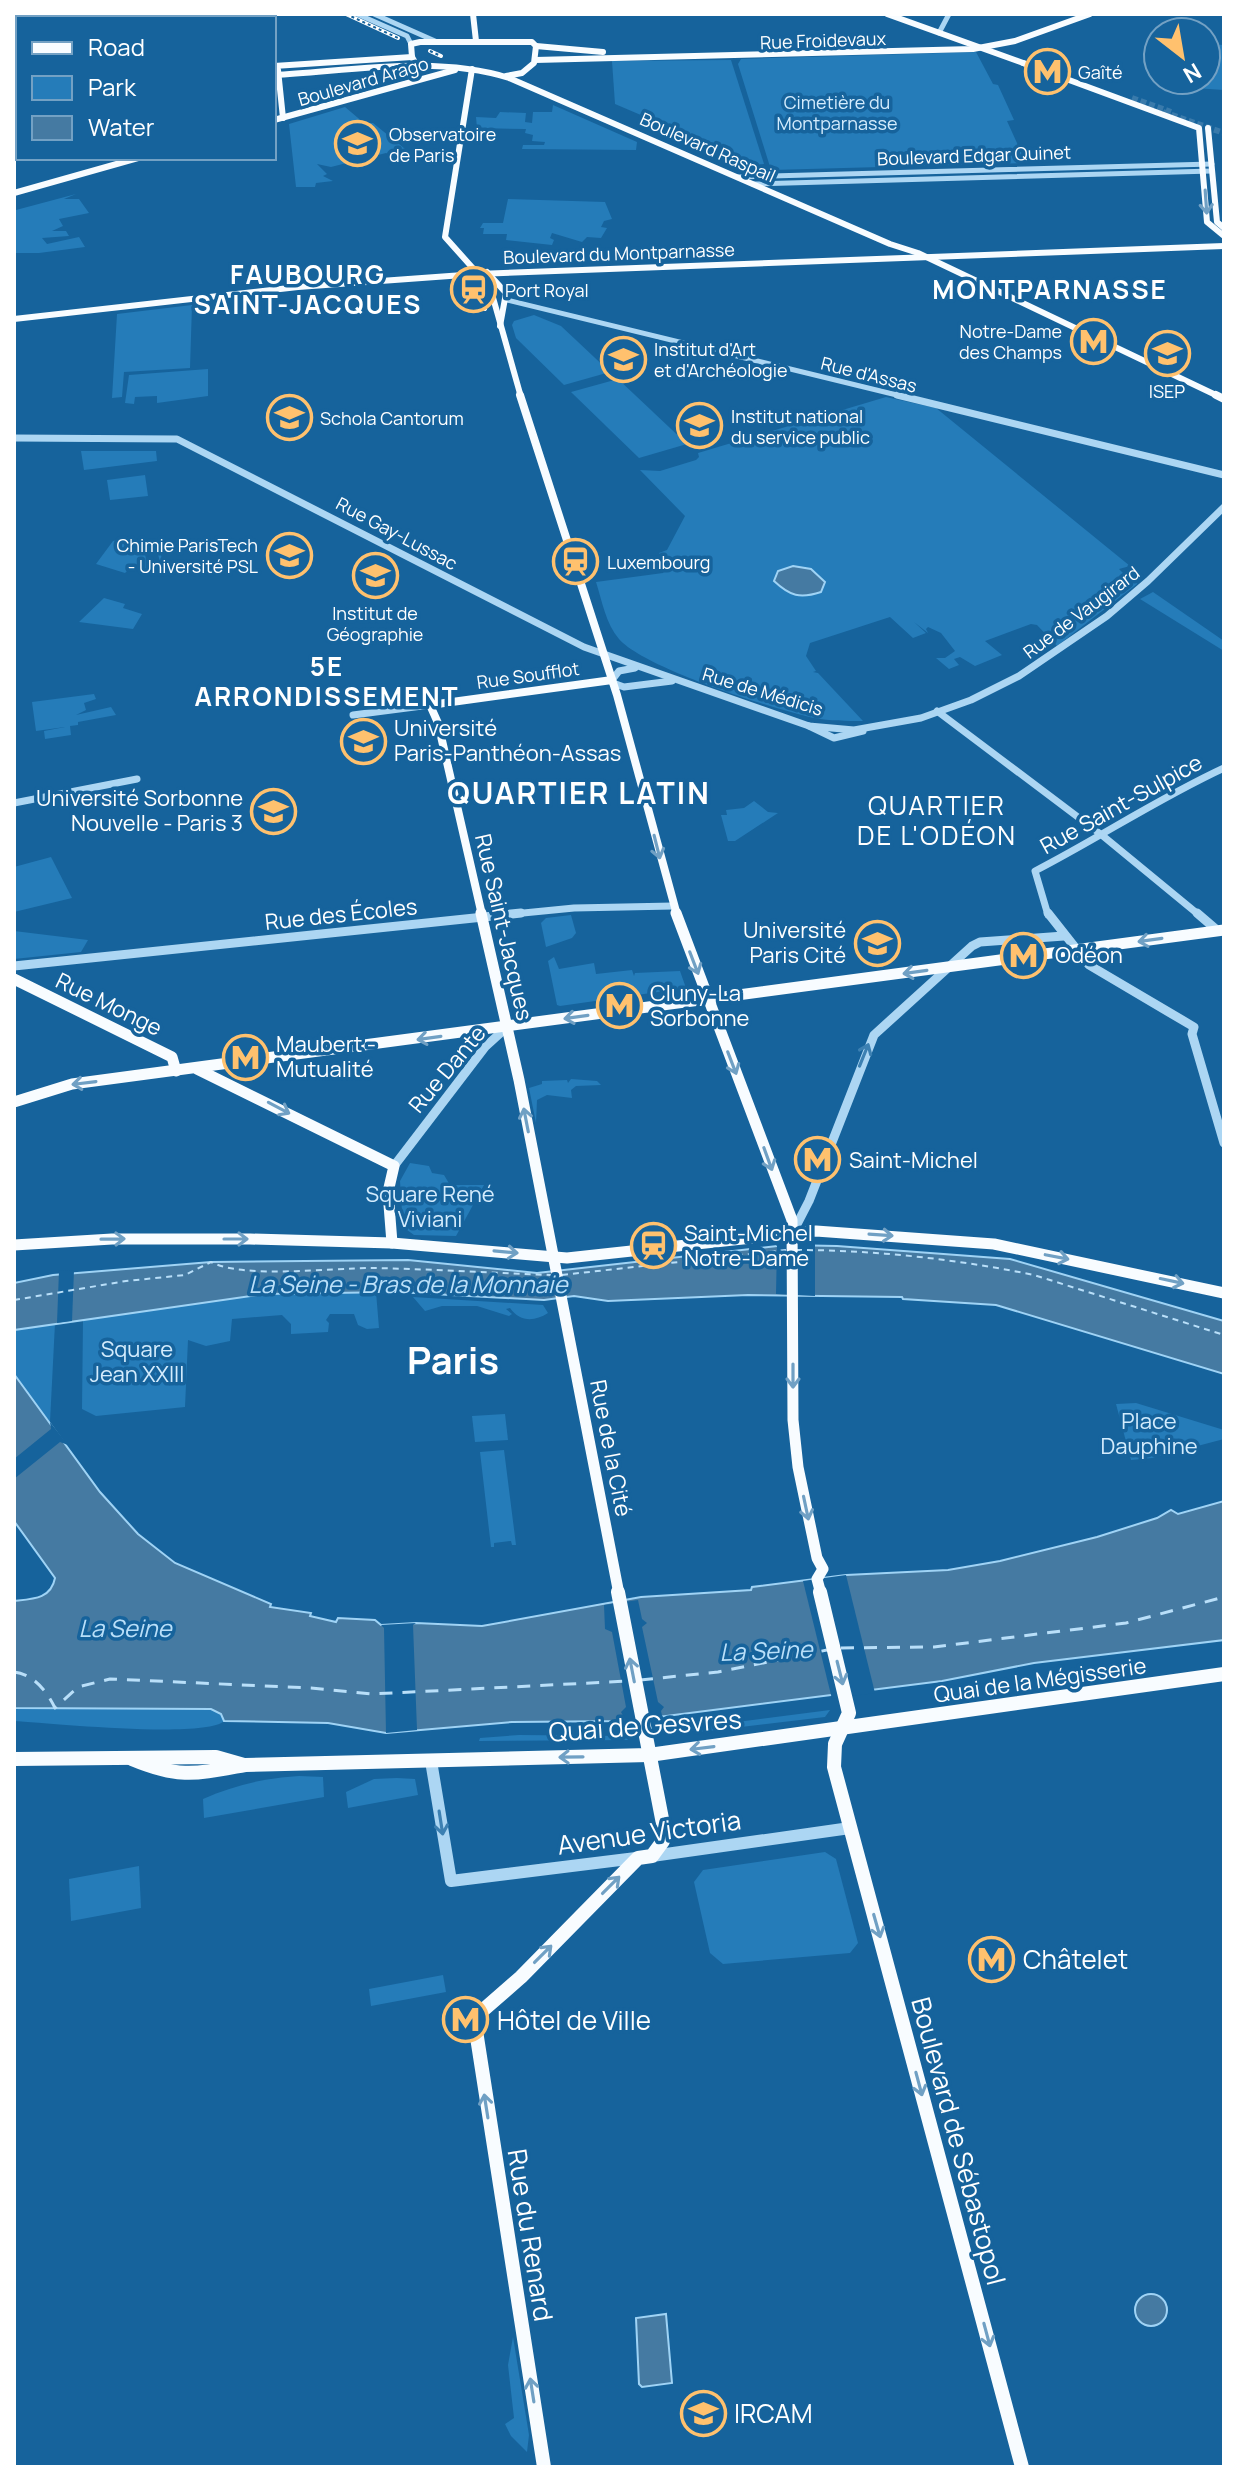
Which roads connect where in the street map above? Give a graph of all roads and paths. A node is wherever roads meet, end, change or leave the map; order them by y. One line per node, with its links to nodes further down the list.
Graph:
1 (357, 14): 10 (street)
2 (374, 14): 8 (street)
3 (473, 14): 9 (main road)
4 (887, 14): 7 (main road)
5 (949, 14): 7 (street)
6 (1090, 14): 12 (main road, Rue Froidevaux)
7 (939, 33): 12 (main road)
8 (435, 41): 9 (main road, Rue Froidevaux); 10 (main road, Rue Froidevaux)
9 (473, 41): 11 (main road, Rue Froidevaux)
10 (411, 44): 13 (main road)
11 (536, 46): 14 (main road, Rue Froidevaux); 15 (main road)
12 (981, 47): 14 (main road, Rue Froidevaux); 16 (main road)
13 (412, 57): 17 (main road); 18 (main road)
14 (666, 57): 15 (main road, Rue Froidevaux)
15 (535, 60): 24 (main road)
16 (1022, 61): 25 (main road); 28 (main road)
17 (276, 66): 22 (main road)
18 (417, 66): 19 (main road); 22 (main road)
19 (427, 66): 20 (main road); 23 (main road)
20 (460, 69): 21 (main road, Boulevard Raspail); 23 (main road, Boulevard Arago)
21 (472, 69): 24 (main road, Boulevard Raspail); 41 (main road)
22 (276, 75): 26 (main road)
23 (434, 76): 26 (main road, Boulevard Arago)
24 (510, 77): 32 (main road, Boulevard Raspail)
25 (1130, 99)
26 (283, 118): 27 (main road, Boulevard Arago)
27 (276, 120)
28 (1204, 129): 30 (main road); 31 (main road)
29 (131, 160): 34 (main road)
30 (1203, 167): 31 (street, Boulevard Edgar Quinet); 32 (street, Boulevard Edgar Quinet); 33 (street, Boulevard Edgar Quinet); 35 (main road, one-way to 35)
31 (1212, 167): 35 (main road)
32 (737, 177): 33 (main road, Boulevard Raspail)
33 (752, 184): 36 (main road, Boulevard Raspail)
34 (14, 193)
35 (1223, 236): 37 (main road, Boulevard du Montparnasse); 37 (main road, Boulevard du Montparnasse)
36 (894, 246): 38 (main road, Boulevard Raspail); 39 (main road, Boulevard Raspail)
37 (1111, 248): 39 (main road, Boulevard du Montparnasse); 40 (main road, Boulevard du Montparnasse)
38 (904, 253): 39 (main road, Boulevard Raspail); 41 (main road, Boulevard du Montparnasse)
39 (916, 255): 40 (main road, Boulevard du Montparnasse); 41 (main road, Boulevard du Montparnasse); 46 (main road, Boulevard Raspail)
40 (929, 258): 45 (main road)
41 (483, 272): 42 (main road); 43 (main road); 44 (main road)
42 (507, 300): 44 (main road); 48 (street, Rue d'Assas)
43 (14, 319)
44 (500, 326): 50 (main road)
45 (1224, 399)
46 (1224, 408)
47 (14, 438): 50 (street, Rue Gay-Lussac)
48 (1224, 475)
49 (1224, 507): 56 (street, Rue de Vaugirard)
50 (603, 653): 51 (street, Rue Gay-Lussac); 53 (main road)
51 (642, 670): 52 (street, Rue de Médicis); 53 (street); 54 (street)
52 (676, 680): 54 (street); 58 (street, Rue de Médicis)
53 (613, 681): 54 (street); 55 (main road, Rue Soufflot); 65 (main road, one-way to 65)
54 (643, 685)
55 (430, 705): 57 (street, Rue Soufflot); 66 (main road, Rue Saint-Jacques)
56 (937, 711): 60 (street, Rue de Vaugirard); 64 (street)
57 (353, 715)
58 (809, 726): 59 (street, Rue de Médicis); 60 (street)
59 (843, 729): 60 (street, Rue de Vaugirard)
60 (865, 729)
61 (1224, 768): 64 (street, Rue Saint-Sulpice)
62 (137, 779): 63 (street)
63 (14, 803)
64 (1103, 836): 67 (street); 68 (street, Rue Saint-Sulpice)
65 (673, 906): 66 (street, Rue des Écoles); 73 (main road, one-way to 73)
66 (482, 917): 70 (street, Rue des Écoles); 74 (main road, Rue Saint-Jacques)
67 (1221, 930): 69 (main road, one-way to 69)
68 (1064, 936): 69 (street); 71 (street)
69 (1076, 950): 71 (main road); 78 (street)
70 (14, 966)
71 (949, 967): 73 (main road, one-way to 73); 81 (street, one-way to 71)
72 (14, 979): 76 (main road, Rue Monge)
73 (708, 999): 74 (main road, one-way to 74); 81 (main road, one-way to 81)
74 (507, 1027): 75 (main road, one-way to 75); 79 (street, Rue Dante); 80 (main road, Rue Saint-Jacques, one-way to 74)
75 (197, 1068): 76 (main road); 79 (main road, one-way to 79)
76 (176, 1071): 77 (main road, one-way to 77)
77 (14, 1102)
78 (1224, 1143)
79 (394, 1166): 82 (main road)
80 (547, 1223): 84 (main road, Rue de la Cité)
81 (793, 1237): 84 (main road); 85 (main road, one-way to 85); 88 (main road, Boulevard de Sébastopol, one-way to 88)
82 (392, 1243): 83 (main road, one-way to 82); 84 (main road, one-way to 84)
83 (14, 1245)
84 (554, 1262): 89 (main road, Rue de la Cité, one-way to 84)
85 (1224, 1293)
86 (1224, 1674): 87 (main road, Quai de la Mégisserie)
87 (862, 1727): 88 (main road, Quai de Gesvres)
88 (842, 1729): 89 (main road, Quai de Gesvres, one-way to 89); 92 (main road, Boulevard de Sébastopol)
89 (648, 1748): 91 (main road, Quai de Gesvres, one-way to 91); 93 (main road, Rue de la Cité)
90 (14, 1759): 91 (main road, Quai de Gesvres)
91 (431, 1761): 93 (street, Avenue Victoria, one-way to 93)
92 (850, 1828): 93 (street, Avenue Victoria); 95 (main road, Boulevard de Sébastopol, one-way to 95)
93 (645, 1857): 94 (main road, Rue du Renard, one-way to 93)
94 (544, 2467)
95 (1022, 2467)

